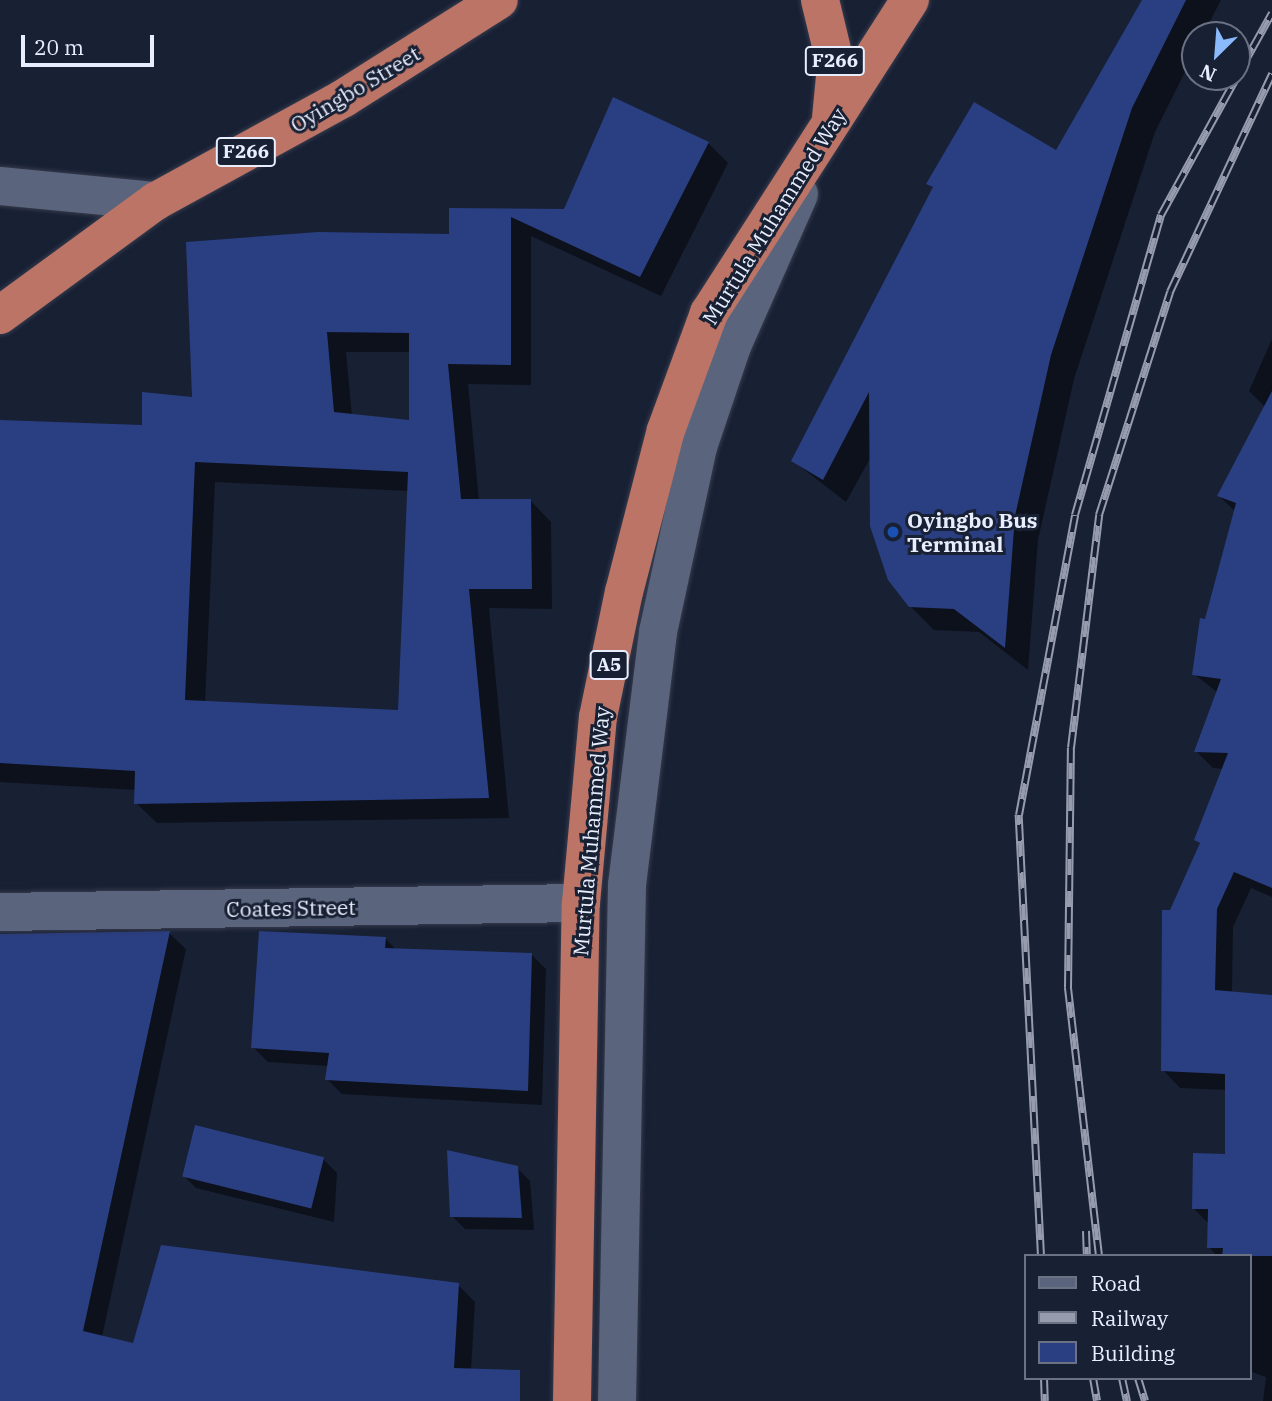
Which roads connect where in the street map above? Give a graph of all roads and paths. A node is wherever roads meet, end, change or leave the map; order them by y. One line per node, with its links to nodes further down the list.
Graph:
1 (499, 0): 6 (highway, Oyingbo Street / F266)
2 (820, 0): 4 (highway, F266)
3 (910, 0): 4 (highway, Murtula Muhammed Way / A5)
4 (830, 123): 8 (highway, Murtula Muhammed Way / A5); 11 (street)
5 (0, 186): 6 (street)
6 (156, 201): 7 (highway, Oyingbo Street / F266)
7 (0, 315)
8 (581, 903): 9 (street, Coates Street); 10 (highway, Murtula Muhammed Way / A5)
9 (0, 912)
10 (572, 1401)
11 (617, 1401)

